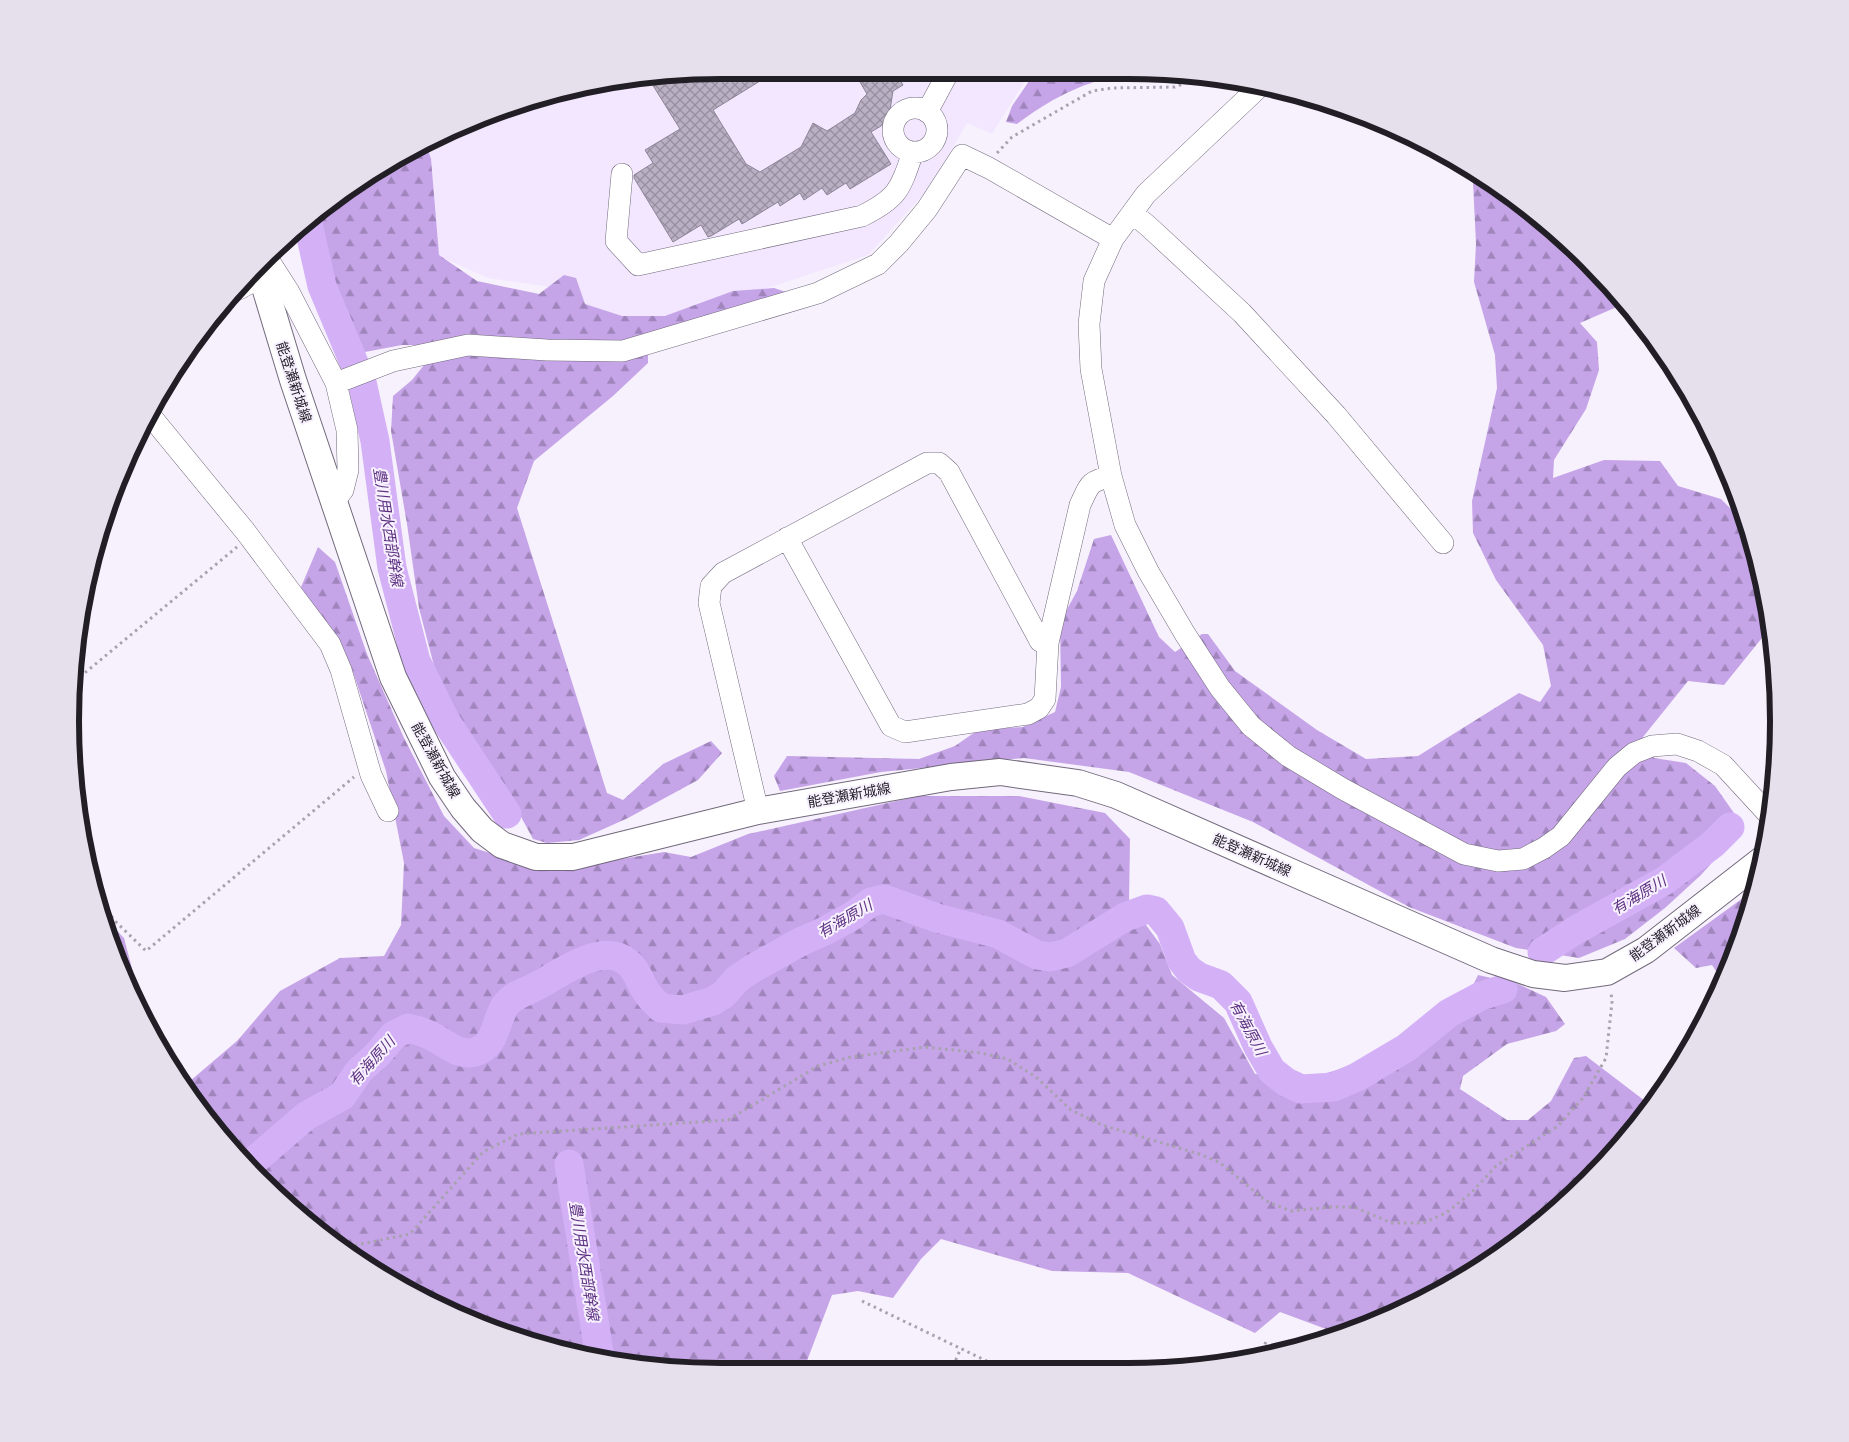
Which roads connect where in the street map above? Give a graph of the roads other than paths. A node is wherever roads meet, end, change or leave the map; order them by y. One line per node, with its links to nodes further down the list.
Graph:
1 (945, 79): 3 (street)
2 (1254, 91): 8 (street)
3 (927, 112): 4 (street); 5 (street)
4 (934, 143): 5 (street); 6 (street)
5 (913, 152): 7 (street)
6 (962, 156): 9 (street); 12 (street)
7 (622, 174)
8 (1132, 213): 9 (street); 17 (street)
9 (1113, 239): 14 (street)
10 (260, 274): 12 (street)
11 (258, 276): 15 (main road, 能登瀬新城線)
12 (340, 381): 15 (street)
13 (154, 420): 20 (street)
14 (1111, 476): 18 (street); 19 (street)
15 (334, 502): 21 (main road, 能登瀬新城線)
16 (787, 538): 18 (street); 18 (street); 21 (street)
17 (1443, 543)
18 (1048, 643)
19 (1764, 810)
20 (388, 811)
21 (758, 811): 22 (main road, 能登瀬新城線)
22 (1753, 867)

